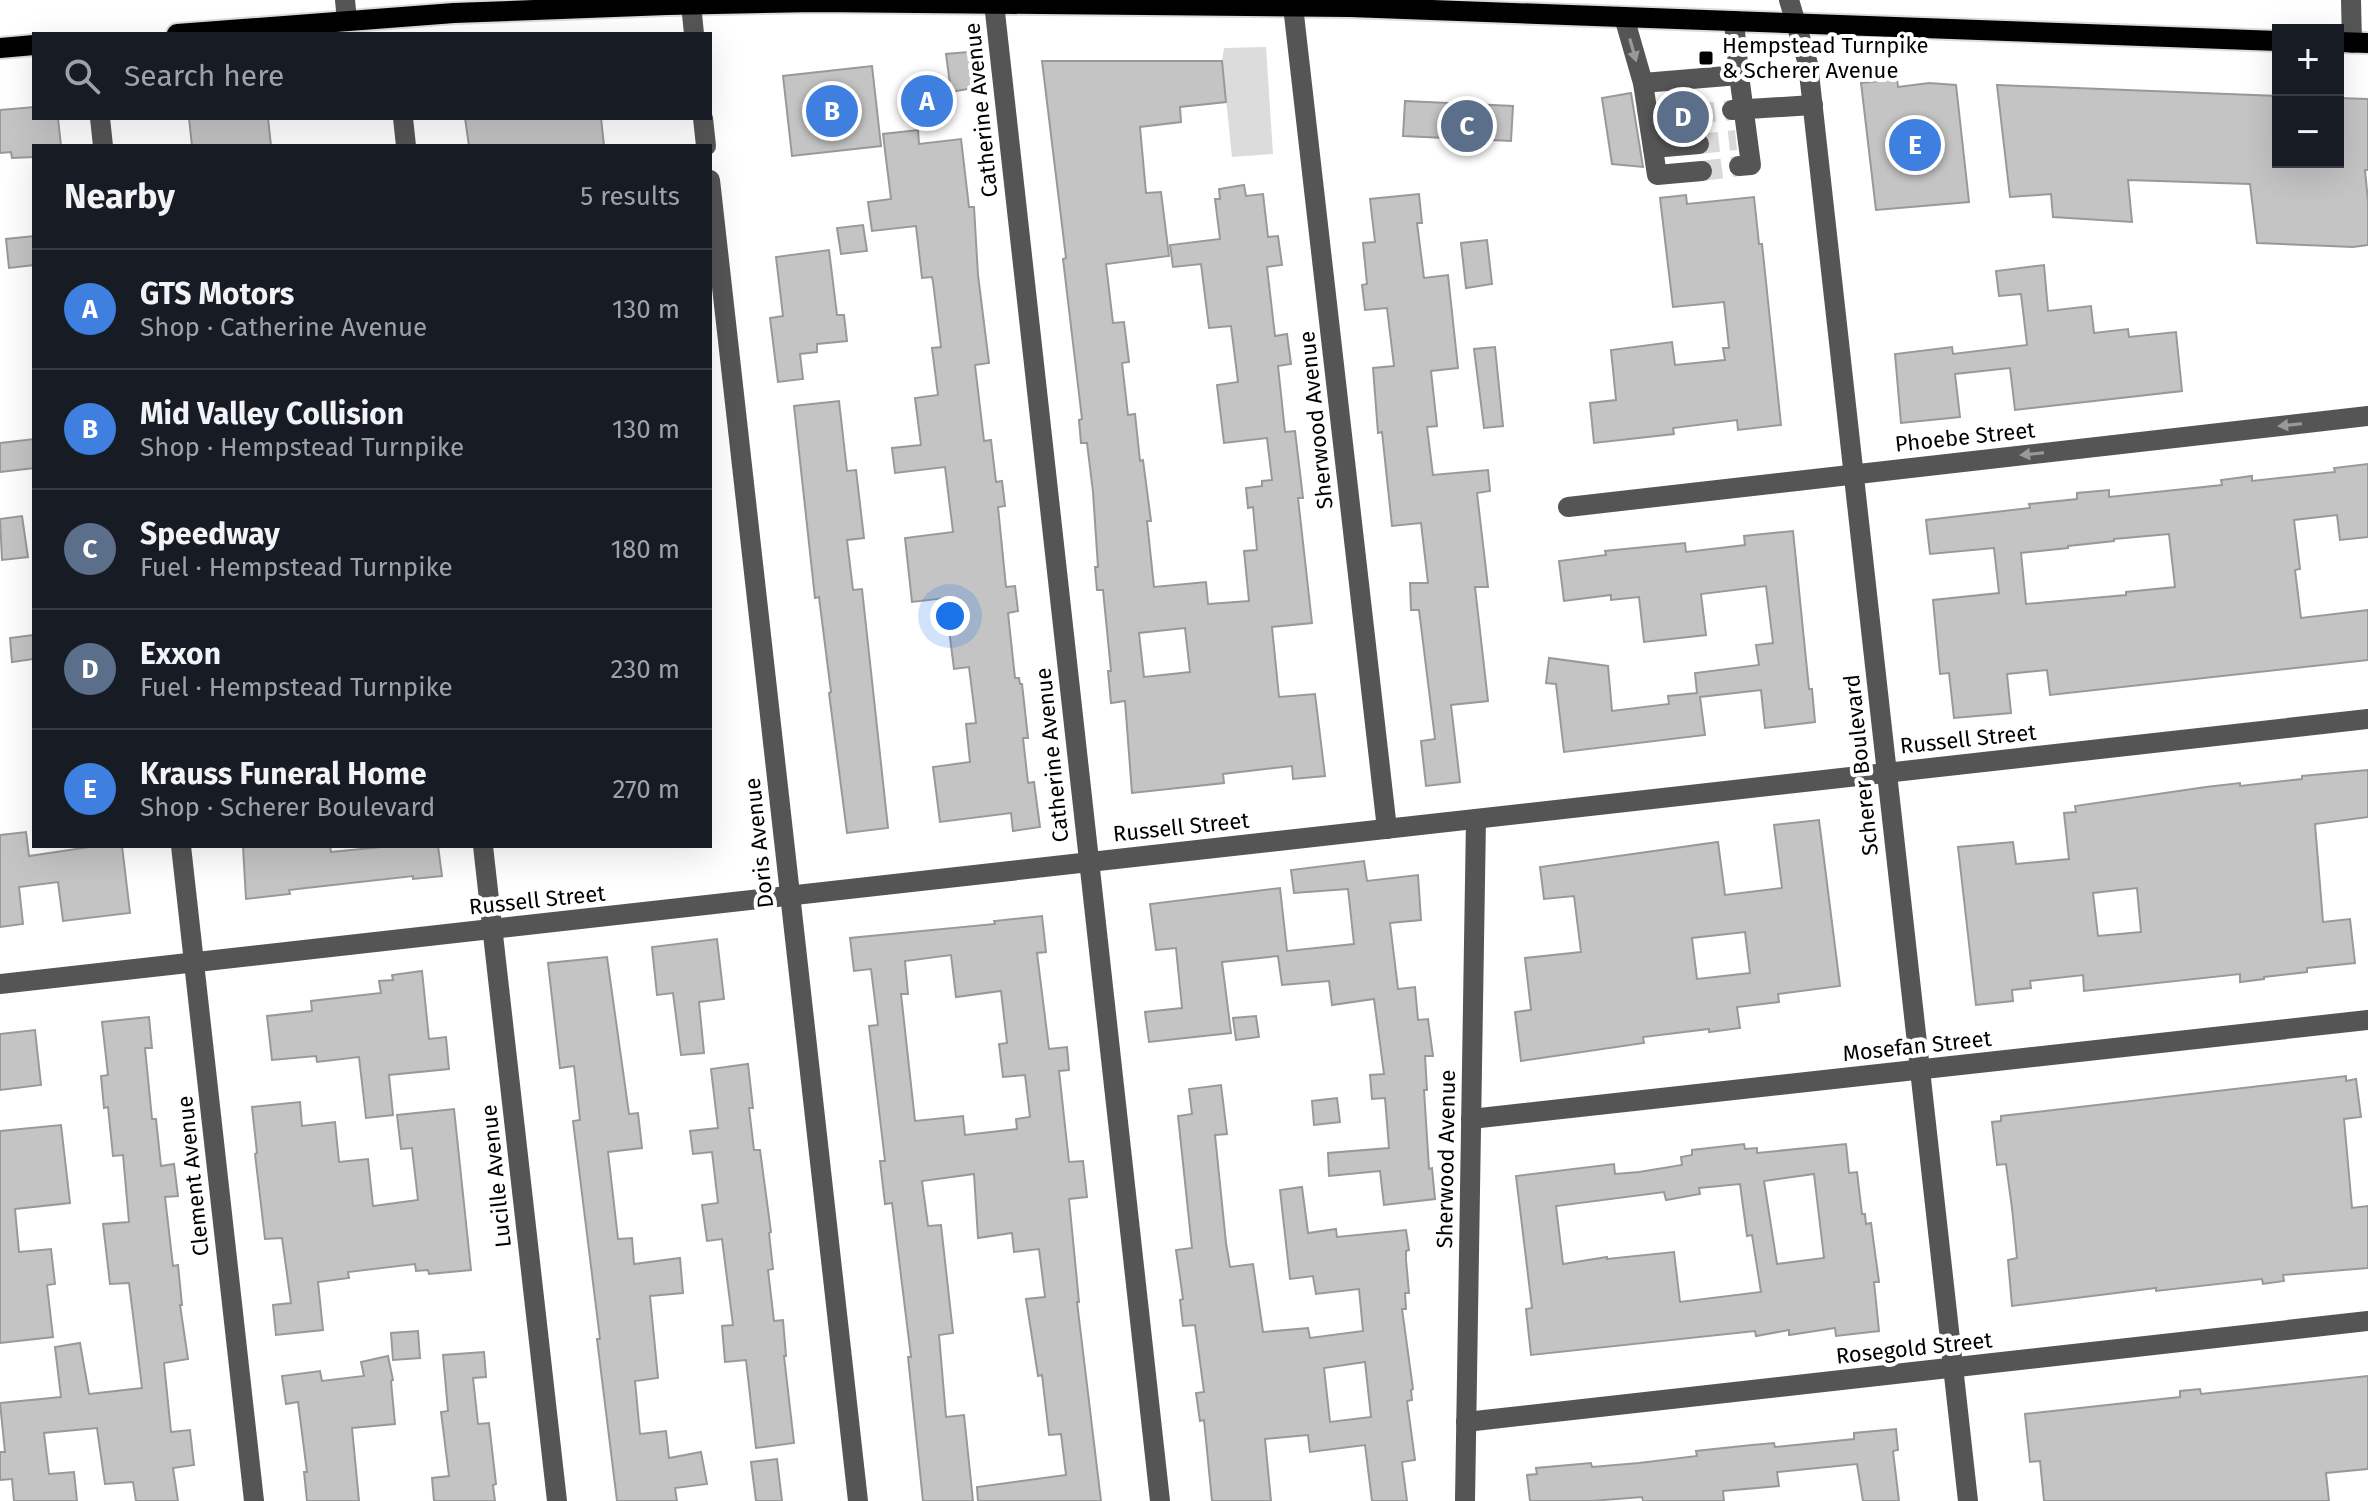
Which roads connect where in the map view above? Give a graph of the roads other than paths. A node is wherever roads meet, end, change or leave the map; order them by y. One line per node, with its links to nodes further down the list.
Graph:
1 (345, 0): 10 (street)
2 (1789, 0): 12 (street, Scherer Boulevard)
3 (2351, 0): 17 (street)
4 (816, 1): 5 (main road); 6 (main road)
5 (994, 3): 8 (main road); 46 (street, Catherine Avenue)
6 (691, 4): 13 (main road); 15 (street)
7 (1479, 5): 8 (main road); 9 (main road)
8 (1293, 6): 43 (street, Sherwood Avenue)
9 (1624, 17): 11 (main road); 21 (street, one-way to 21)
10 (347, 21): 13 (main road); 14 (main road)
11 (1734, 21): 12 (main road); 20 (street)
12 (1798, 24): 16 (main road); 22 (street, Scherer Boulevard)
13 (392, 26)
14 (203, 32)
15 (694, 32)
16 (2272, 41)
17 (2353, 43)
18 (32, 45): 19 (main road)
19 (0, 48)
20 (1739, 75): 21 (street); 23 (street)
21 (1643, 83): 25 (street)
22 (1813, 105): 23 (street); 38 (street, Scherer Boulevard)
23 (1737, 109): 34 (street)
24 (1695, 114): 25 (street)
25 (1649, 119): 33 (street)
26 (100, 120): 29 (street)
27 (403, 120): 30 (street)
28 (703, 120): 31 (street)
29 (103, 144)
30 (406, 144)
31 (706, 144)
32 (1699, 144): 33 (street)
33 (1653, 148): 35 (street)
34 (1739, 166)
35 (1702, 171)
36 (712, 198): 47 (street, Doris Avenue)
37 (2368, 416): 38 (street, Phoebe Street, one-way to 38)
38 (1853, 474): 39 (street, Phoebe Street); 41 (street, Scherer Boulevard)
39 (1568, 507)
40 (2368, 719): 41 (street, Russell Street)
41 (1886, 773): 42 (street, Russell Street); 52 (street, Scherer Boulevard)
42 (1476, 819): 43 (street, Russell Street); 53 (street, Sherwood Avenue)
43 (1387, 829): 46 (street, Russell Street)
44 (181, 848): 49 (street, Clement Avenue)
45 (483, 848): 48 (street, Lucille Avenue)
46 (1088, 862): 47 (street, Russell Street); 60 (street, Catherine Avenue)
47 (789, 896): 48 (street, Russell Street); 59 (street, Doris Avenue)
48 (492, 929): 49 (street, Russell Street); 58 (street, Lucille Avenue)
49 (193, 962): 50 (street, Russell Street); 57 (street, Clement Avenue)
50 (0, 984)
51 (2368, 1020): 52 (street, Mosefan Street)
52 (1920, 1070): 53 (street, Mosefan Street); 55 (street, Scherer Boulevard)
53 (1471, 1119): 56 (street, Sherwood Avenue)
54 (2368, 1321): 55 (street, Rosegold Street)
55 (1953, 1367): 56 (street, Rosegold Street); 62 (street, Scherer Boulevard)
56 (1466, 1422): 61 (street, Sherwood Avenue)
57 (254, 1501)
58 (557, 1501)
59 (858, 1501)
60 (1160, 1501)
61 (1465, 1501)
62 (1968, 1501)

